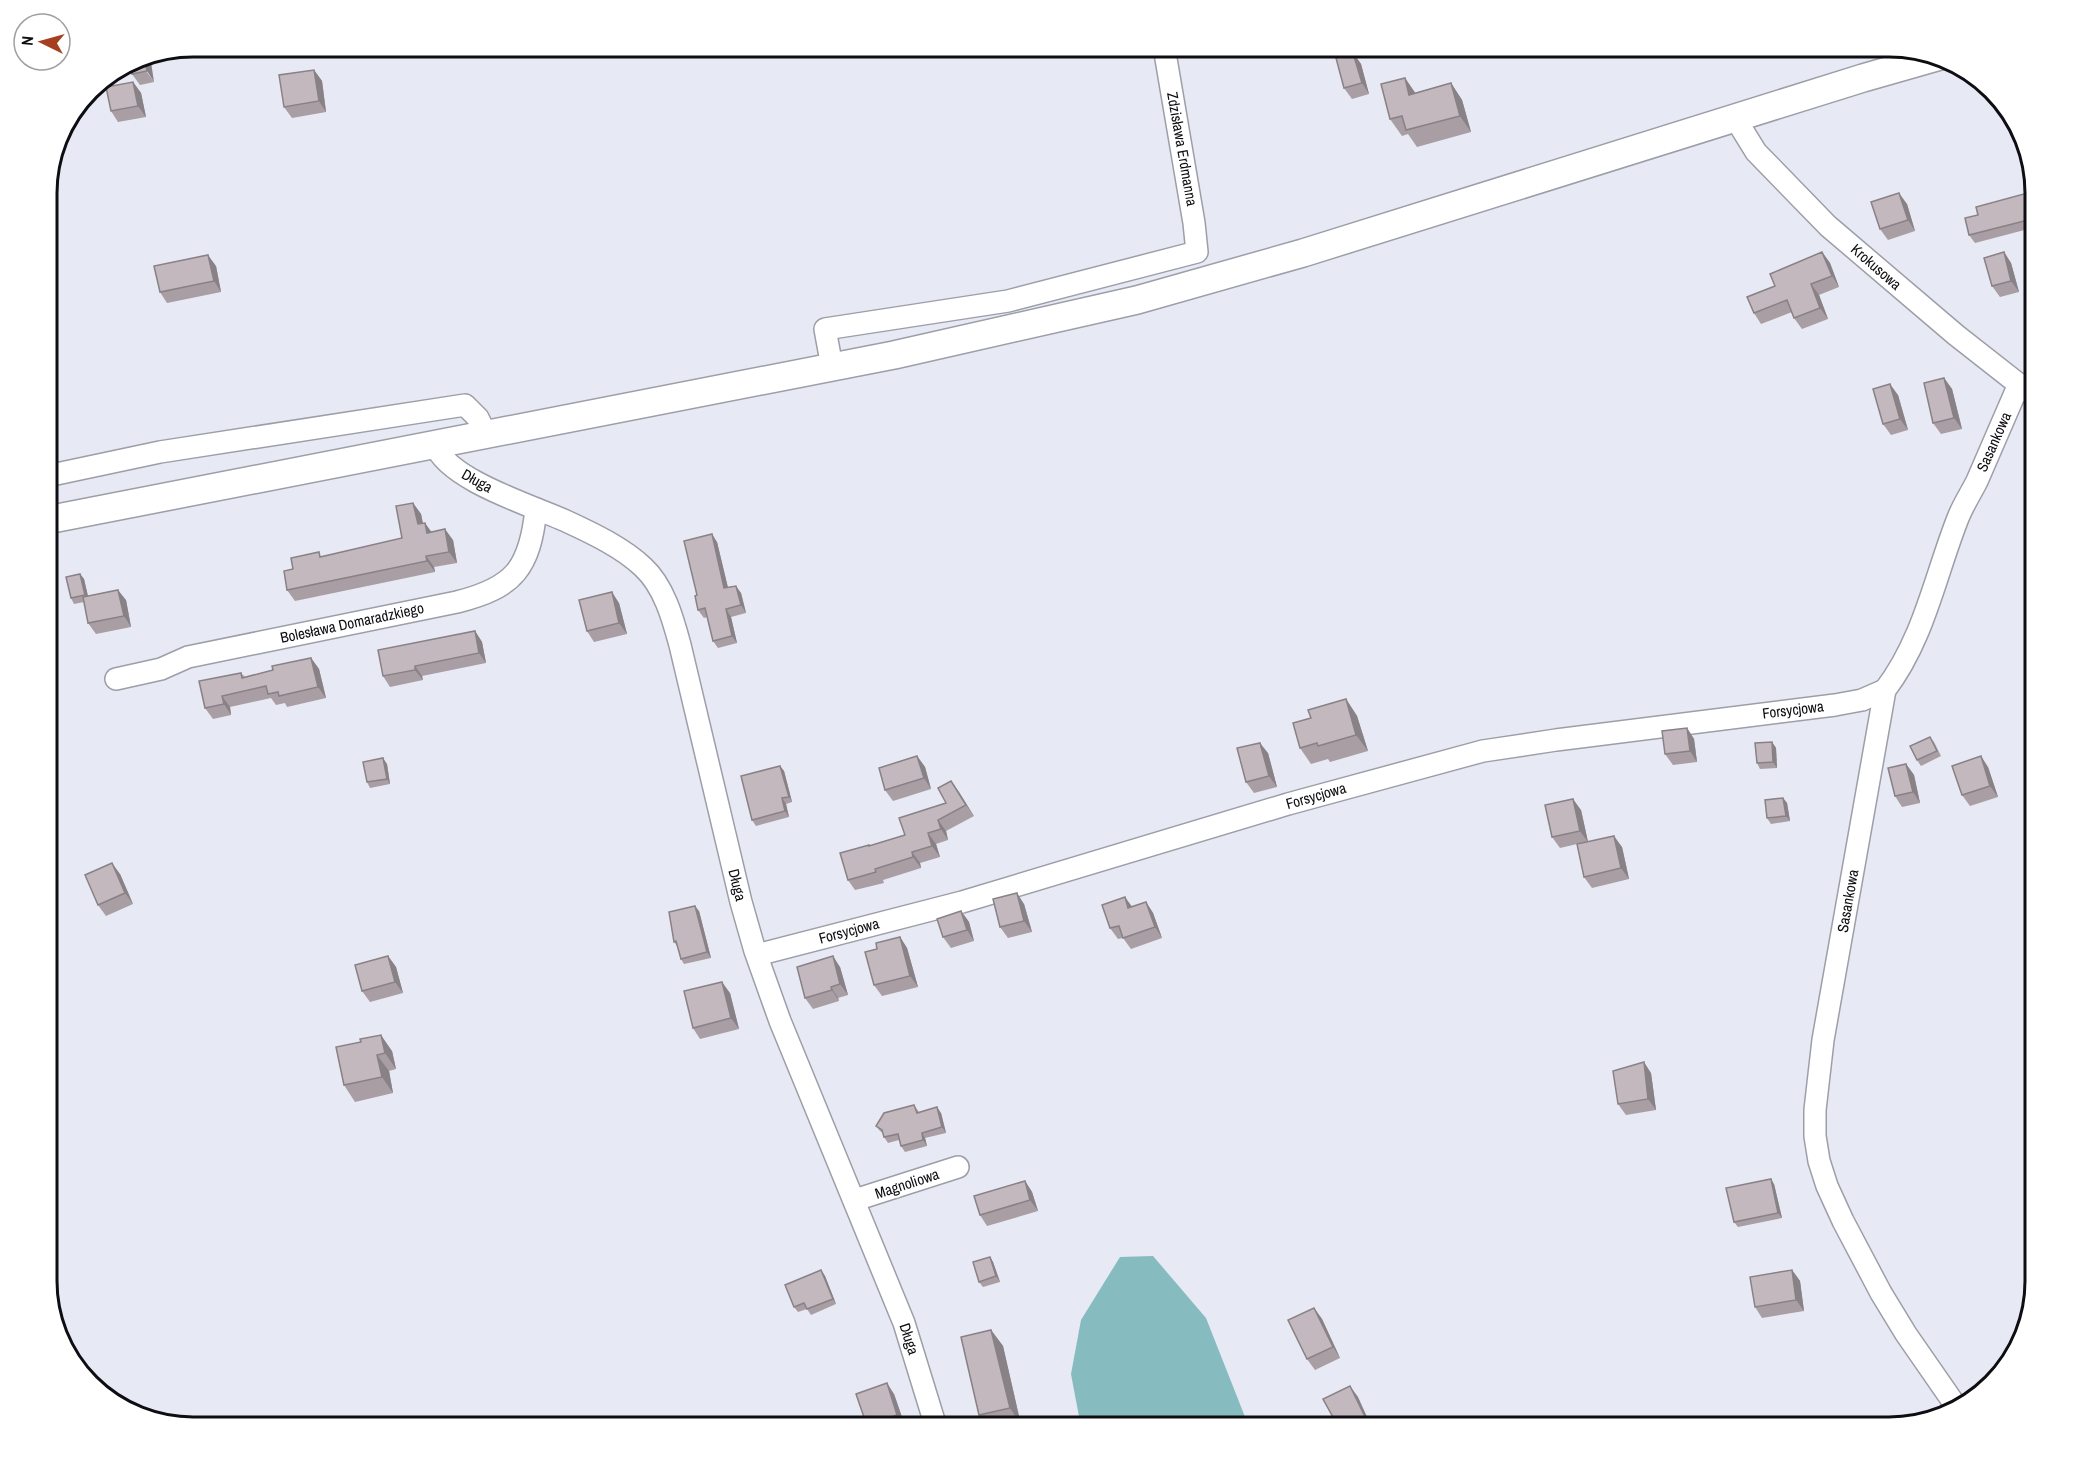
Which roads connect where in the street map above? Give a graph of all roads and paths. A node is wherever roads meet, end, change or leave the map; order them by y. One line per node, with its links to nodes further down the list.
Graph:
1 (1166, 57): 4 (street, Zdzisława Erdmanna)
2 (1921, 61): 3 (main road)
3 (1735, 118): 4 (main road); 5 (street, Krokusowa)
4 (832, 367): 7 (main road)
5 (2019, 384): 6 (street, Krokusowa); 13 (street, Sasankowa)
6 (2025, 389)
7 (486, 434): 8 (main road); 9 (street)
8 (435, 445): 10 (street, Długa); 11 (main road)
9 (57, 474)
10 (536, 509): 12 (street, Bolesława Domaradzkiego); 14 (street, Długa)
11 (57, 518)
12 (116, 679)
13 (1885, 690): 14 (street, Forsycjowa); 17 (street, Sasankowa)
14 (757, 955): 16 (street, Długa)
15 (958, 1167): 16 (street, Magnoliowa)
16 (855, 1200): 18 (street, Długa)
17 (1953, 1401)
18 (933, 1417)

